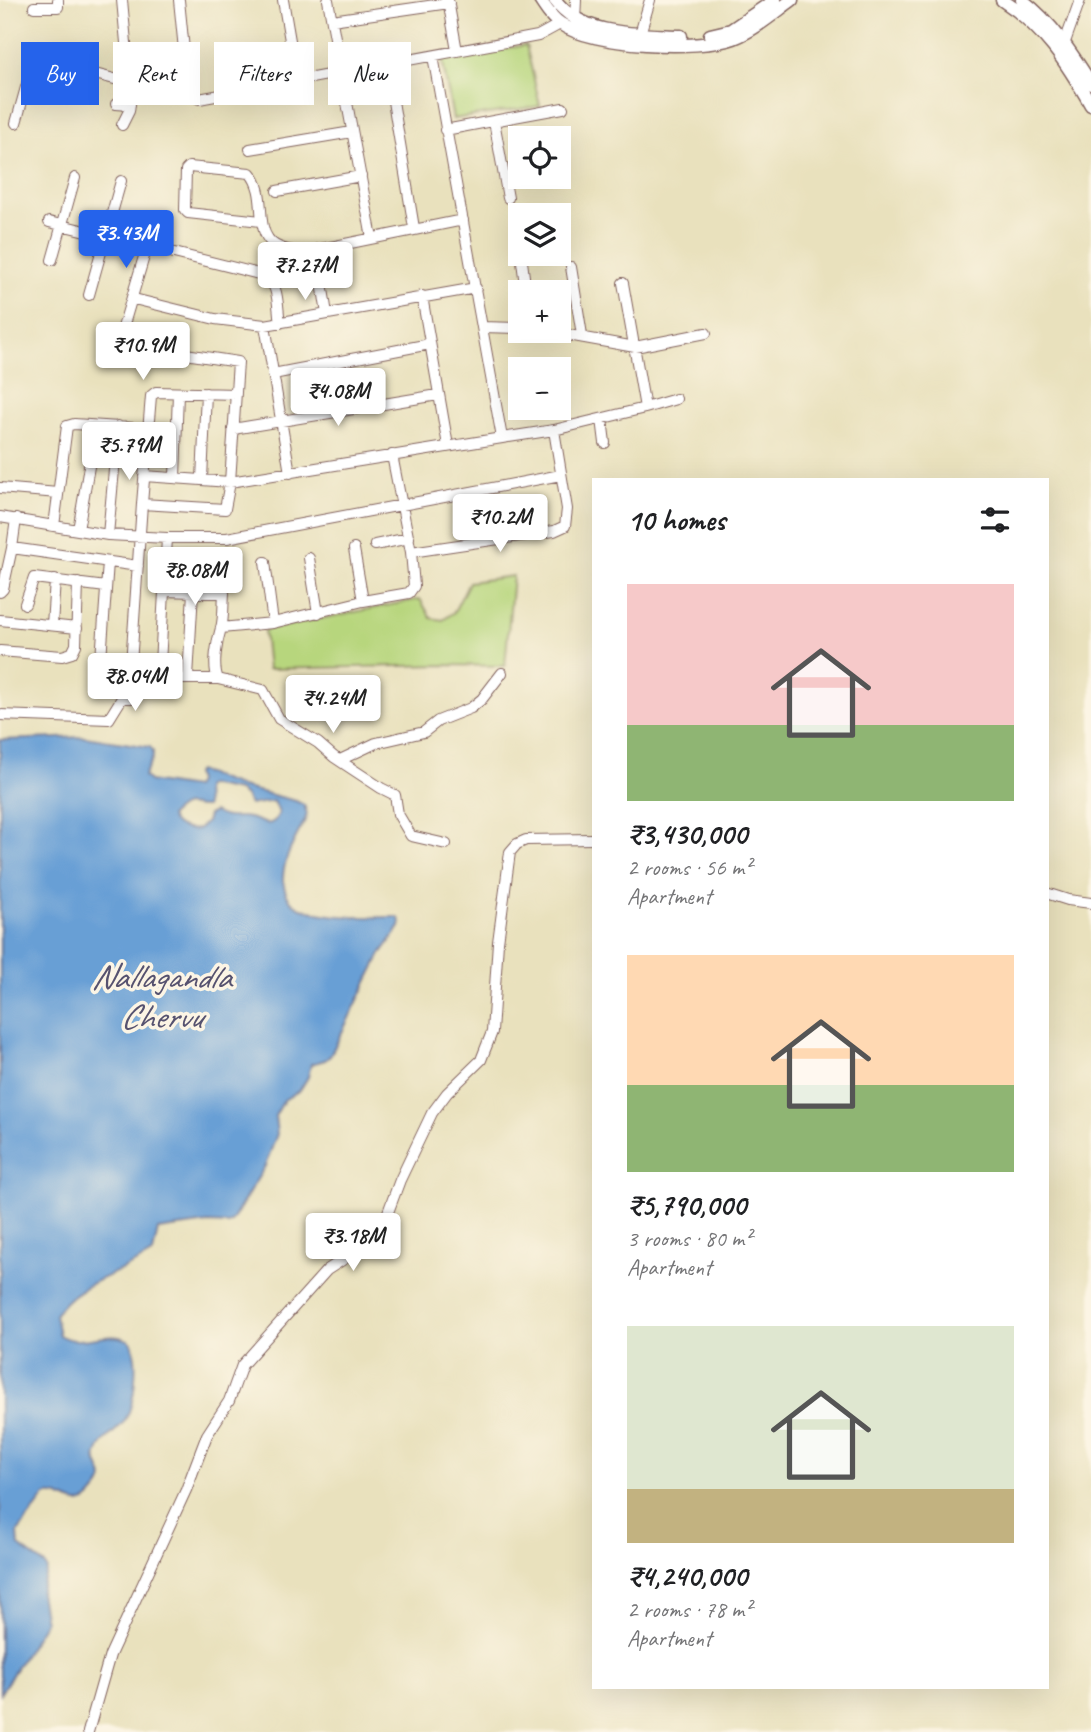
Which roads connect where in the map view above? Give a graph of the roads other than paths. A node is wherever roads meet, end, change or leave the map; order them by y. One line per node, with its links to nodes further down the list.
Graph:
1 (58, 0): 16 (street)
2 (122, 0): 21 (street)
3 (179, 0): 30 (street)
4 (282, 0): 22 (street)
5 (328, 0): 17 (street)
6 (540, 0): 18 (main road)
7 (555, 0): 19 (main road)
8 (576, 0): 19 (street)
9 (650, 0): 20 (street)
10 (775, 0): 20 (main road)
11 (792, 0): 19 (main road)
12 (1002, 0): 34 (main road)
13 (1022, 0): 24 (main road)
14 (1080, 0): 24 (street)
15 (449, 1): 17 (street); 25 (street)
16 (34, 7)
17 (332, 20): 23 (street)
18 (561, 24): 19 (main road); 25 (street)
19 (577, 26): 20 (main road)
20 (640, 34)
21 (126, 42)
22 (290, 42)
23 (336, 42)
24 (1065, 42): 29 (main road)
25 (457, 51): 26 (street)
26 (433, 56): 27 (street); 39 (street)
27 (411, 60)
28 (113, 79): 37 (street)
29 (1091, 84)
30 (214, 95)
31 (130, 105): 38 (street)
32 (347, 105): 40 (street)
33 (394, 105): 52 (street)
34 (1091, 105)
35 (563, 108): 36 (street)
36 (494, 121): 39 (street); 46 (street)
37 (16, 123)
38 (122, 125)
39 (445, 130): 48 (street)
40 (352, 132): 41 (street); 42 (street)
41 (250, 149)
42 (361, 176): 45 (street); 54 (street)
43 (75, 178): 51 (street)
44 (121, 181): 53 (street)
45 (277, 191)
46 (508, 198)
47 (156, 216): 55 (street)
48 (463, 220): 52 (street); 62 (street)
49 (261, 221): 49 (street); 54 (street)
50 (49, 222): 51 (street)
51 (61, 226): 53 (street); 57 (street)
52 (414, 228): 54 (street)
53 (105, 237): 55 (street); 63 (street)
54 (372, 238)
55 (148, 248): 60 (street); 65 (street)
56 (318, 258): 66 (street)
57 (52, 260)
58 (277, 266): 60 (street)
59 (571, 267): 74 (street)
60 (271, 279): 67 (street)
61 (622, 283): 76 (street)
62 (477, 288): 64 (street); 69 (street)
63 (89, 295)
64 (422, 296): 66 (street); 75 (street)
65 (134, 299): 68 (street); 71 (street)
66 (327, 314): 67 (street)
67 (280, 323): 68 (street)
68 (265, 326): 78 (street)
69 (482, 327): 70 (street); 92 (street)
70 (508, 328)
71 (122, 331)
72 (706, 333): 76 (street)
73 (571, 334): 74 (street)
74 (582, 335): 76 (street)
75 (430, 344): 78 (street); 82 (street)
76 (635, 346): 84 (street)
77 (146, 348): 81 (street)
78 (273, 374): 86 (street)
79 (178, 393): 80 (street); 89 (street); 99 (street)
80 (206, 393): 81 (street); 100 (street)
81 (236, 394): 90 (street)
82 (438, 395): 86 (street); 94 (street)
83 (676, 399): 84 (street)
84 (645, 408): 85 (street)
85 (602, 419): 91 (street); 93 (street)
86 (282, 422): 90 (street); 96 (street)
87 (96, 426): 88 (street); 103 (street); 109 (street)
88 (118, 426): 89 (street); 110 (street)
89 (149, 429): 98 (street)
90 (233, 429): 101 (street)
91 (554, 430): 92 (street); 97 (street)
92 (502, 438): 94 (street)
93 (605, 443)
94 (448, 446): 95 (street)
95 (392, 455): 96 (street); 105 (street)
96 (290, 473): 101 (street)
97 (561, 475): 105 (street); 117 (street)
98 (144, 476): 99 (street); 104 (street)
99 (175, 477): 100 (street)
100 (202, 479): 101 (street)
101 (230, 482): 104 (street)
102 (0, 488): 103 (street)
103 (58, 494): 108 (street)
104 (142, 504): 111 (street)
105 (402, 505): 112 (street); 113 (street)
106 (0, 517): 107 (street)
107 (16, 519): 108 (street); 115 (street)
108 (54, 526): 109 (street)
109 (78, 530): 110 (street)
110 (108, 535): 111 (street)
111 (140, 537): 112 (street); 122 (street)
112 (167, 538): 121 (street)
113 (409, 538): 114 (street); 117 (street)
114 (375, 544)
115 (12, 548): 119 (street); 128 (street)
116 (354, 549): 130 (street)
117 (411, 552): 130 (street)
118 (309, 558): 132 (street)
119 (108, 562): 122 (street); 126 (street)
120 (265, 562): 134 (street)
121 (166, 563): 123 (street); 127 (street)
122 (138, 566): 144 (street)
123 (223, 566)
124 (55, 580): 125 (street); 131 (street); 135 (street)
125 (78, 583): 126 (street); 136 (street)
126 (106, 587): 139 (street)
127 (164, 591): 129 (street); 143 (street)
128 (0, 592)
129 (193, 592): 137 (street); 141 (street)
130 (363, 601): 132 (street)
131 (25, 604)
132 (318, 613): 134 (street)
133 (0, 620): 135 (street)
134 (273, 623): 137 (street)
135 (52, 625): 136 (street)
136 (77, 628): 138 (street)
137 (221, 628): 142 (street)
138 (0, 650)
139 (100, 673)
140 (502, 673): 146 (street)
141 (188, 677): 142 (street); 143 (street)
142 (218, 679): 146 (street)
143 (159, 682): 144 (street)
144 (139, 691): 145 (street)
145 (0, 715)
146 (340, 760): 148 (street)
147 (592, 839): 151 (street)
148 (446, 845)
149 (1049, 894): 150 (street)
150 (1091, 903)
151 (88, 1732)

